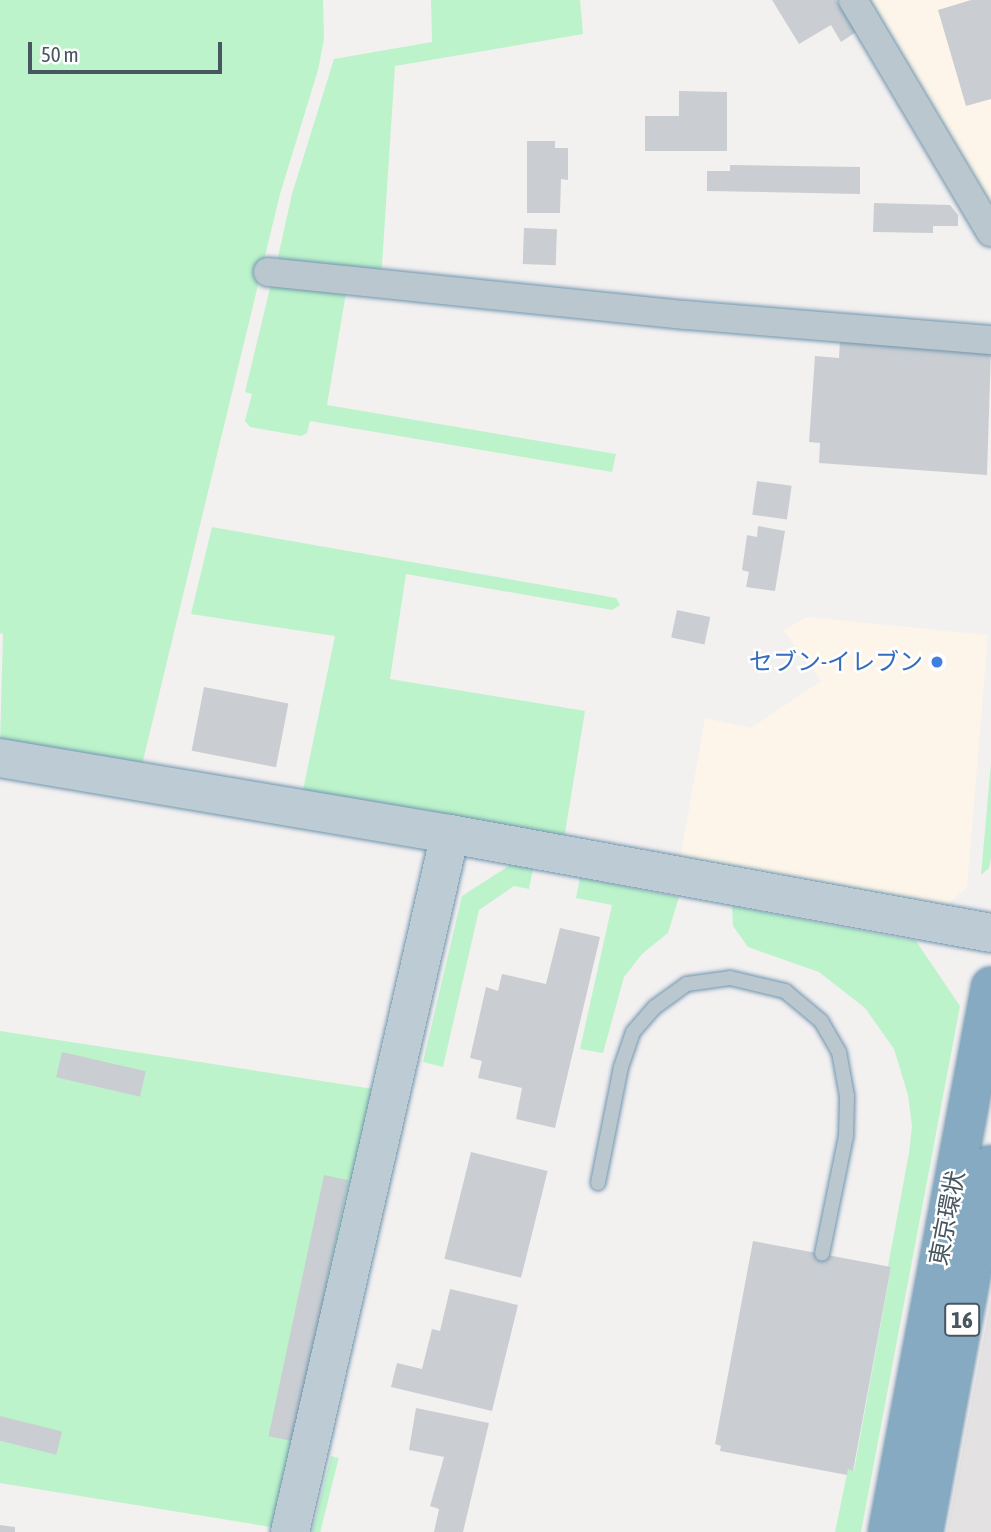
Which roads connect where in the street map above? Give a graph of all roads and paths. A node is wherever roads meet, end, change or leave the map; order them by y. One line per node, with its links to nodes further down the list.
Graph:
1 (853, 0): 2 (street)
2 (991, 232)
3 (268, 272): 4 (street)
4 (991, 340)
5 (0, 758): 6 (street)
6 (450, 834): 7 (street); 12 (street)
7 (991, 933)
8 (991, 987): 13 (highway, 東京環状 / 16)
9 (991, 1165): 14 (highway, 東京環状 / 16)
10 (598, 1183): 11 (lane)
11 (822, 1254)
12 (290, 1532)
13 (888, 1532)
14 (923, 1532)

